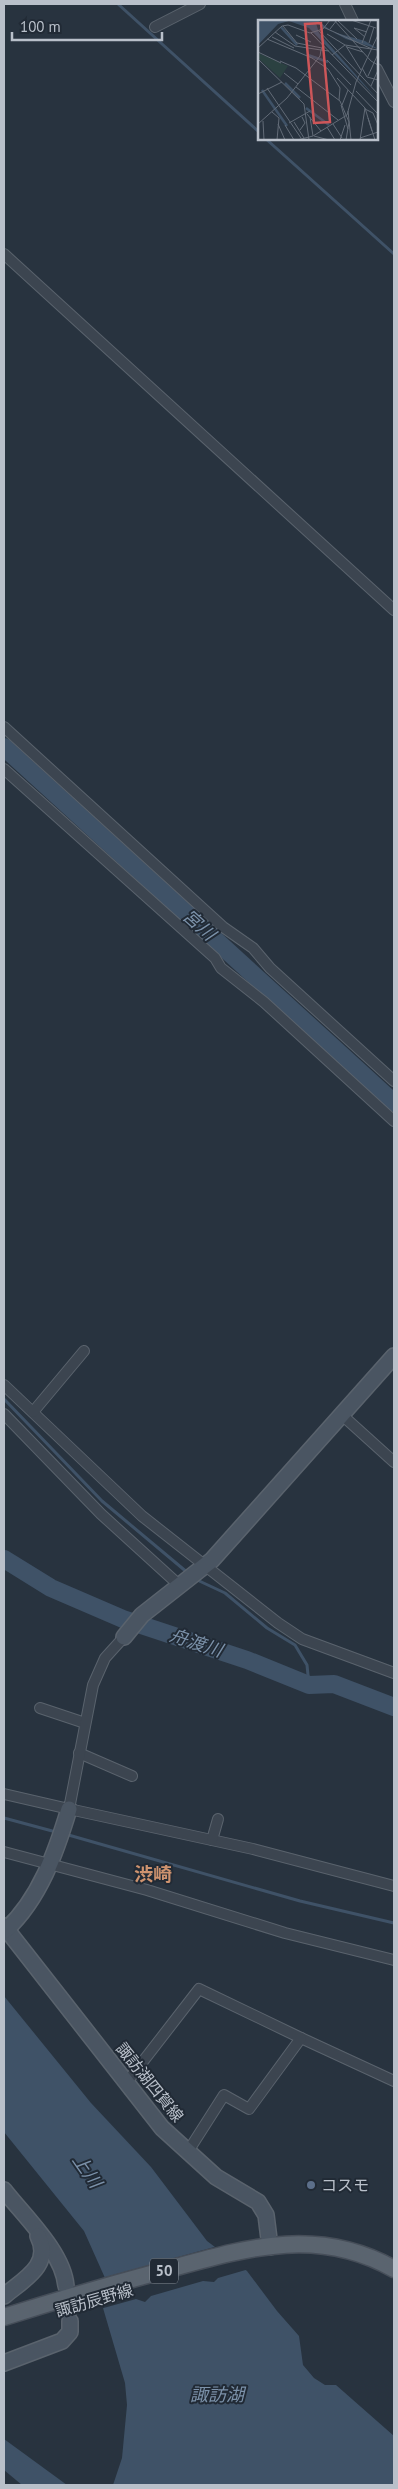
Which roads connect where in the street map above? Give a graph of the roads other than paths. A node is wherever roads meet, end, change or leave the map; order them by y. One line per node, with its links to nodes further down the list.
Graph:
1 (200, 4): 4 (street)
2 (345, 4): 3 (street)
3 (353, 20)
4 (155, 27)
5 (378, 71): 6 (street)
6 (394, 102)
7 (4, 254): 8 (street)
8 (394, 610)
9 (4, 727): 11 (street)
10 (4, 769): 12 (street)
11 (394, 1081)
12 (394, 1121)
13 (84, 1352): 16 (street)
14 (394, 1356): 18 (street)
15 (4, 1385): 16 (street)
16 (33, 1412): 20 (street)
17 (4, 1414): 21 (street)
18 (342, 1415): 19 (street); 20 (street)
19 (394, 1462)
20 (204, 1567): 21 (street); 23 (street)
21 (180, 1585): 22 (street)
22 (124, 1637): 25 (street)
23 (394, 1673)
24 (40, 1708): 25 (street)
25 (85, 1723): 26 (street)
26 (79, 1753): 27 (street); 29 (street)
27 (132, 1776)
28 (4, 1794): 29 (street)
29 (69, 1809): 31 (street); 33 (street)
30 (218, 1819): 31 (street)
31 (212, 1840): 34 (street)
32 (4, 1852): 33 (street)
33 (50, 1864): 35 (street); 36 (street)
34 (394, 1886)
35 (5, 1928): 39 (street, 諏訪湖四賀線)
36 (394, 1960)
37 (301, 2038): 38 (street); 39 (street); 40 (street)
38 (394, 2081)
39 (127, 2082): 40 (street, 諏訪湖四賀線)
40 (187, 2153): 43 (street, 諏訪湖四賀線)
41 (4, 2190): 42 (street)
42 (32, 2226): 45 (street); 46 (street)
43 (259, 2249): 44 (main road, 諏訪辰野線 / 50); 45 (main road, 諏訪辰野線 / 50)
44 (394, 2269)
45 (76, 2294): 47 (main road, 諏訪辰野線 / 50); 49 (main road, 諏訪辰野線 / 50)
46 (4, 2296)
47 (4, 2317)
48 (70, 2321): 50 (street)
49 (4, 2326)
50 (4, 2363)

